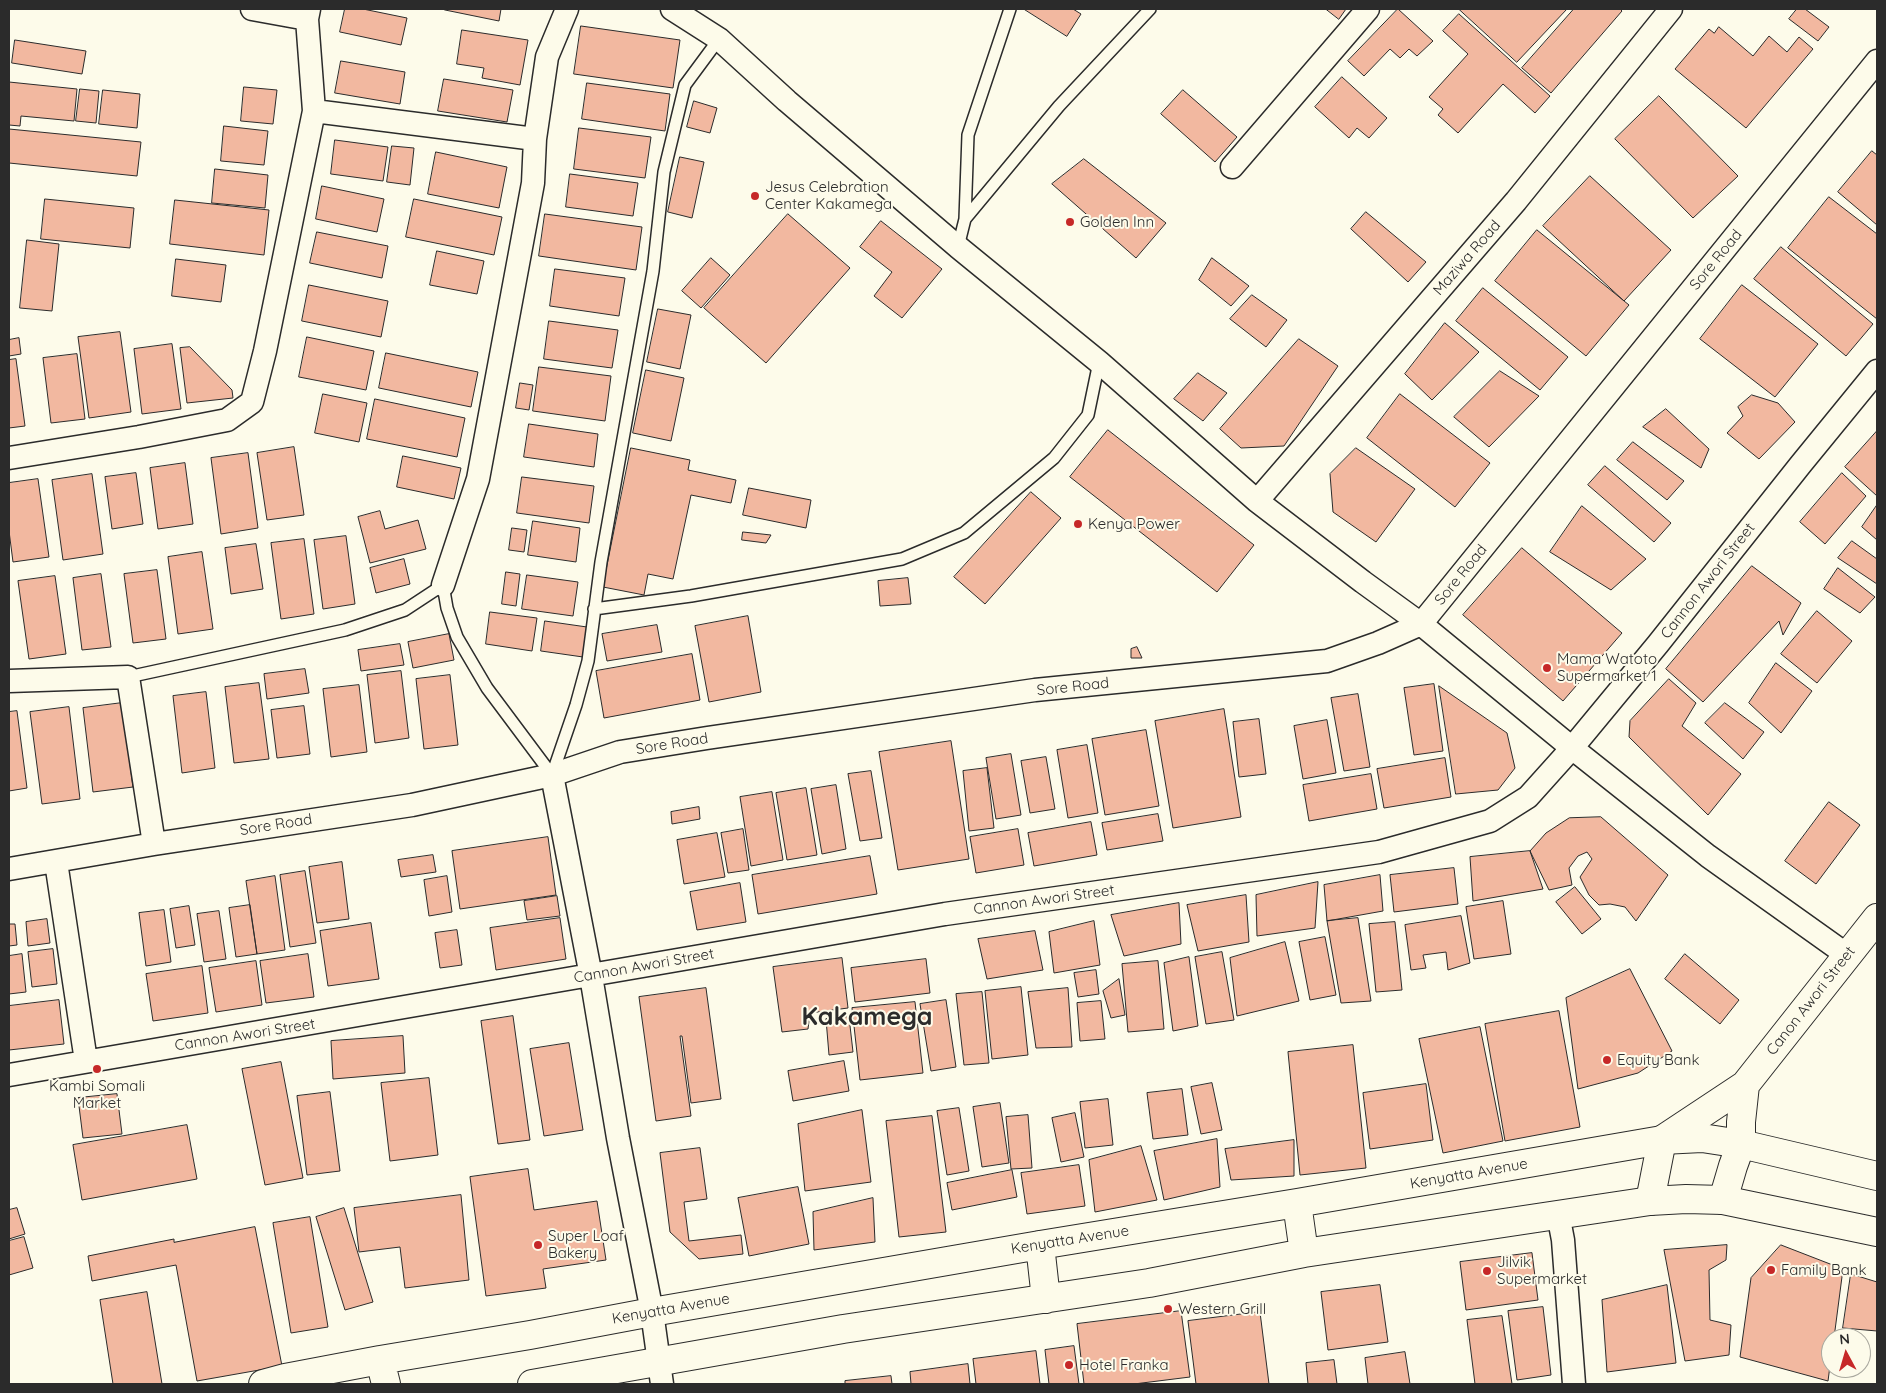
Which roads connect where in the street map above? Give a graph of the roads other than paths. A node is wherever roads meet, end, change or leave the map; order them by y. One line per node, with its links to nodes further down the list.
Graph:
1 (252, 9): 8 (street)
2 (567, 9): 12 (street)
3 (672, 9): 9 (street)
4 (1010, 9): 14 (lane)
5 (1150, 9): 14 (lane)
6 (1368, 9): 13 (street)
7 (1670, 9): 19 (street, Maziwa Road)
8 (308, 14): 11 (street)
9 (719, 39): 15 (street); 21 (lane)
10 (1877, 61): 22 (street, Sore Road)
11 (314, 110): 12 (street); 18 (street)
12 (535, 139): 20 (street)
13 (1232, 167)
14 (964, 219): 15 (lane)
15 (958, 247): 16 (street)
16 (1099, 362): 19 (street); 21 (lane)
17 (1877, 371): 25 (street, Cannon Awori Street)
18 (9, 458)
19 (1257, 501): 22 (street)
20 (443, 585): 23 (lane); 26 (lane)
21 (594, 609): 26 (lane)
22 (1421, 624): 25 (street); 26 (street, Sore Road)
23 (128, 677): 24 (street); 27 (street)
24 (10, 679)
25 (1572, 748): 31 (street); 32 (street, Cannon Awori Street)
26 (552, 776): 27 (street, Sore Road); 32 (street)
27 (154, 844): 28 (street, Sore Road)
28 (56, 862): 29 (street, Sore Road); 33 (street)
29 (9, 869)
30 (1877, 918): 31 (main road, Canon Awori Street)
31 (1847, 955): 35 (main road, Canon Awori Street)
32 (591, 976): 33 (street, Cannon Awori Street); 47 (street)
33 (86, 1061): 34 (street, Cannon Awori Street)
34 (9, 1075)
35 (1745, 1085): 36 (main road, Canon Awori Street); 37 (main road)
36 (1662, 1140): 37 (main road, Kenyatta Avenue); 40 (main road); 41 (main road, Kenyatta Avenue)
37 (1741, 1144): 38 (main road, Kenyatta Avenue); 39 (main road)
38 (1877, 1176)
39 (1723, 1200): 40 (main road); 43 (main road)
40 (1650, 1201): 42 (main road)
41 (1297, 1203): 44 (main road, Kenyatta Avenue); 45 (main road)
42 (1558, 1214): 45 (main road); 52 (street)
43 (1877, 1232)
44 (1040, 1245): 46 (main road); 47 (main road, Kenyatta Avenue)
45 (1304, 1253): 46 (main road)
46 (1046, 1298): 49 (main road)
47 (652, 1312): 48 (main road, Kenyatta Avenue); 49 (street)
48 (383, 1372): 50 (main road, Kenyatta Avenue)
49 (660, 1373): 51 (main road)
50 (263, 1384)
51 (532, 1384)
52 (1574, 1384)

